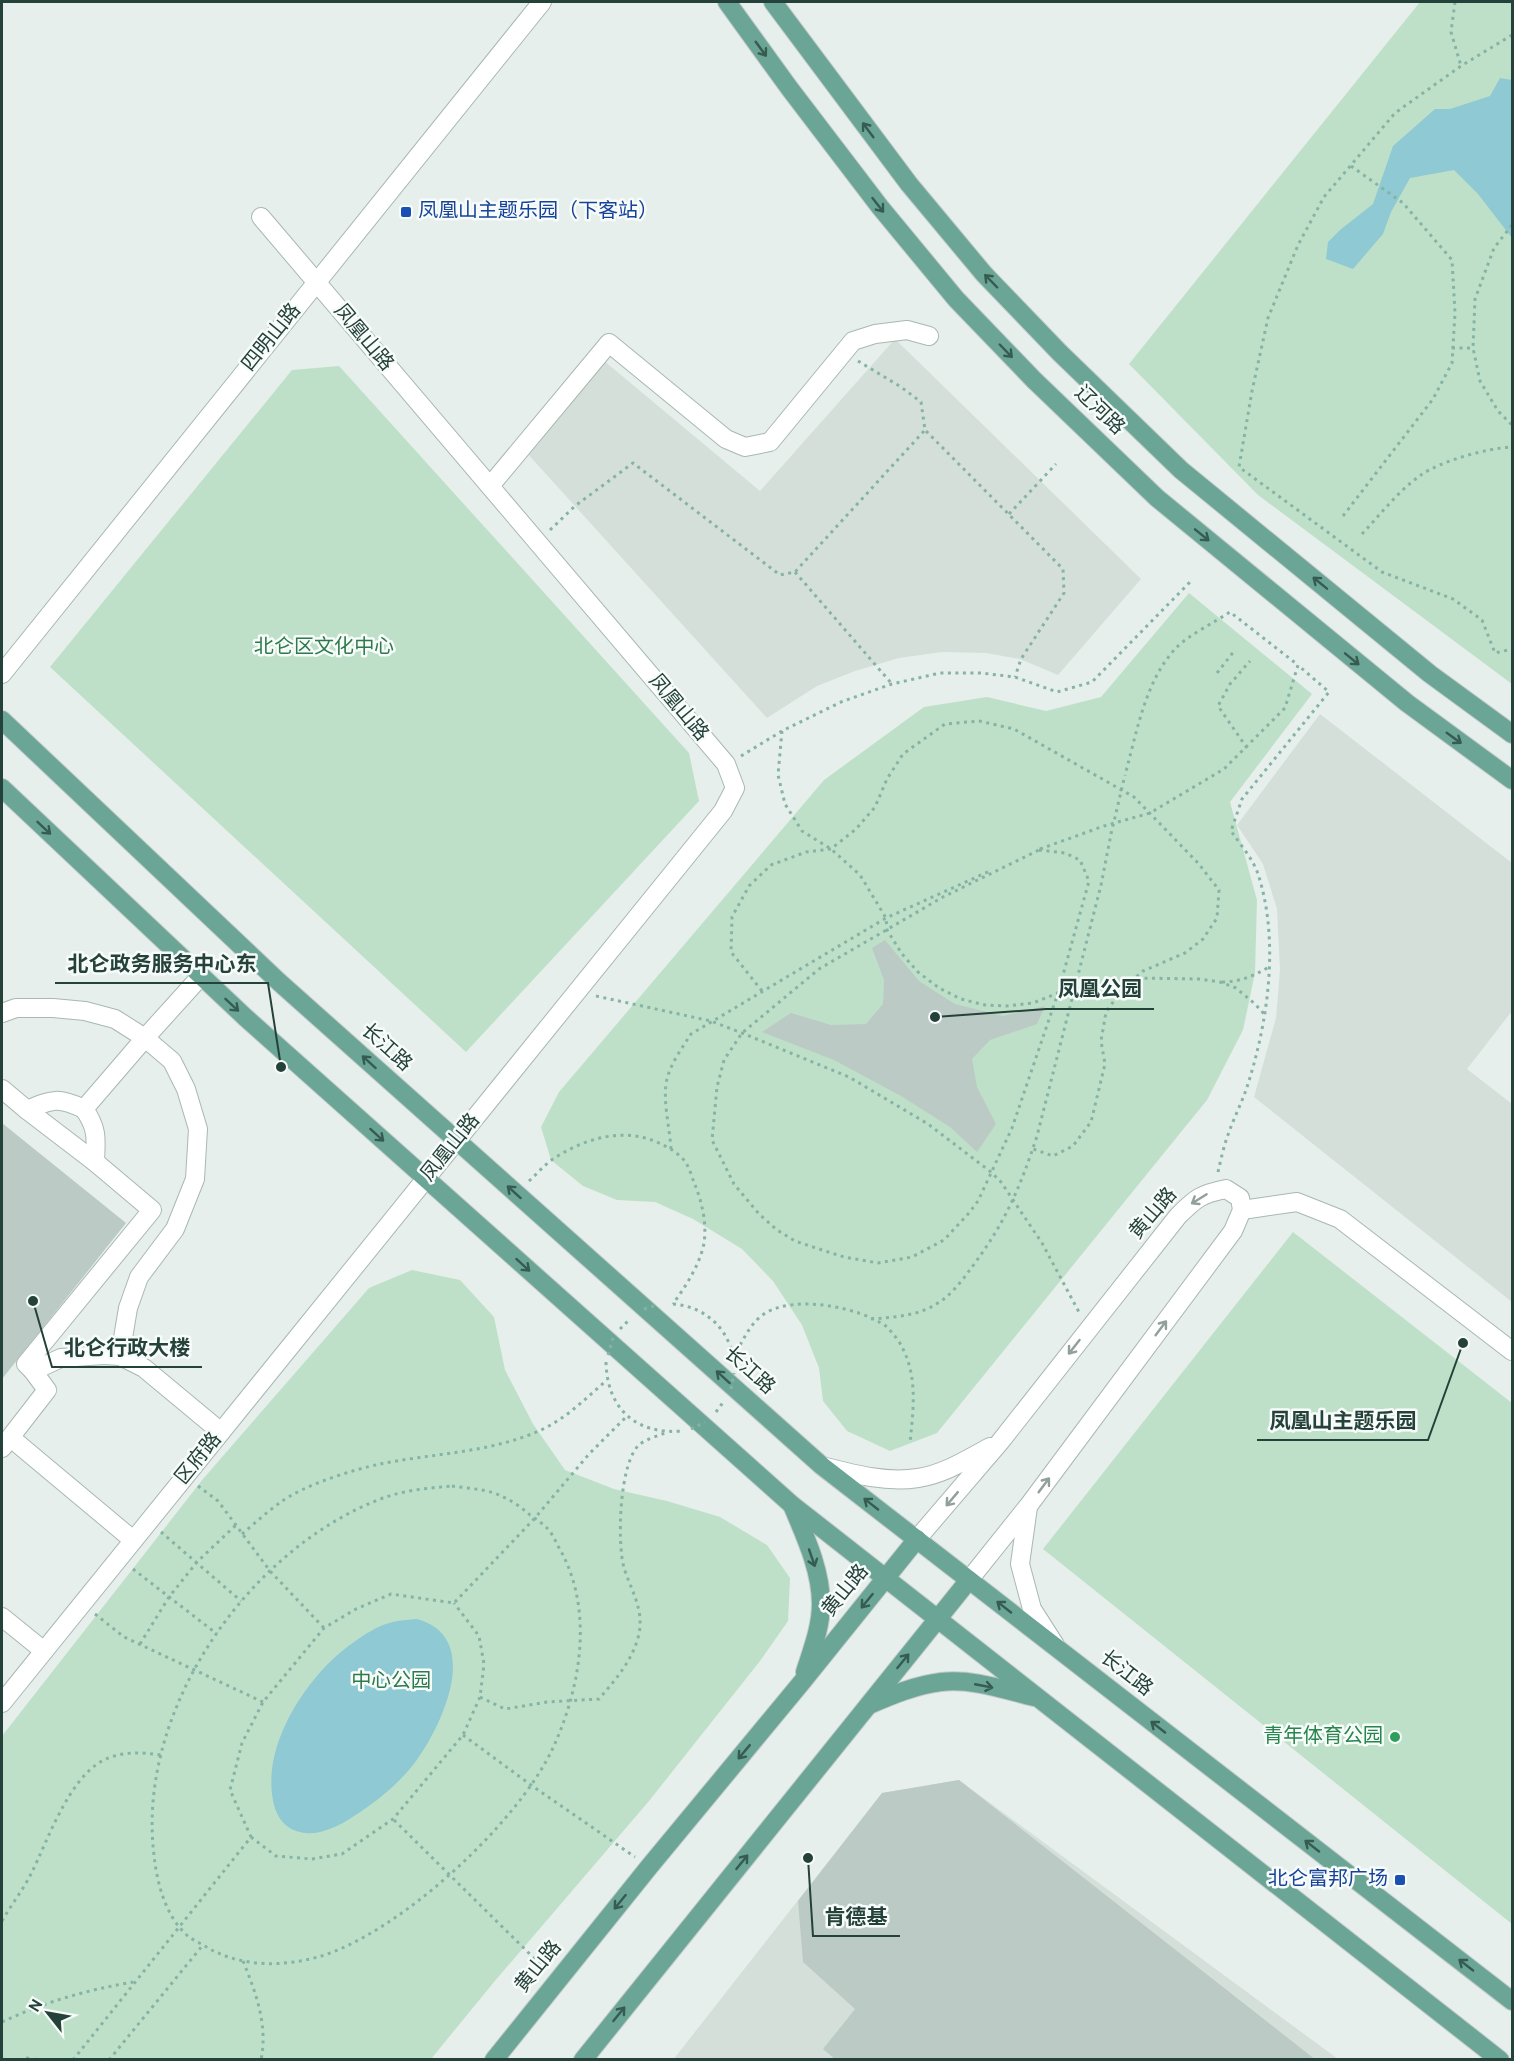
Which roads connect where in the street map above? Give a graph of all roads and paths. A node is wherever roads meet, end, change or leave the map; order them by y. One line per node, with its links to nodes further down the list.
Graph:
1 (542, 2): 10 (street, 四明山路)
2 (726, 2): 39 (main road, 辽河路, one-way to 39)
3 (773, 2): 36 (main road, 辽河路, one-way to 3)
4 (1455, 2): 6 (path)
5 (1512, 35): 6 (path)
6 (1461, 66): 7 (path)
7 (1351, 165): 12 (path); 26 (path)
8 (261, 217): 10 (street, 凤凰山路)
9 (1512, 225): 13 (path)
10 (316, 282): 19 (street, 凤凰山路); 31 (street, 四明山路)
11 (929, 336): 14 (street)
12 (1452, 348): 13 (path); 21 (path)
13 (1473, 348): 15 (path)
14 (843, 352): 16 (path); 19 (street)
15 (1512, 424)
16 (925, 430): 20 (path); 24 (path)
17 (1512, 447): 22 (path)
18 (1056, 464): 20 (path)
19 (490, 486): 23 (street, 凤凰山路)
20 (1008, 514): 32 (path)
21 (1343, 516)
22 (1362, 534)
23 (537, 542): 24 (path); 38 (street, 凤凰山路)
24 (795, 572): 33 (path)
25 (1191, 581): 32 (path)
26 (1512, 649)
27 (1235, 650): 30 (path)
28 (1250, 661): 37 (path)
29 (1298, 665): 37 (path); 46 (path); 50 (path, bridge)
30 (1217, 673)
31 (2, 674)
32 (1015, 677): 33 (path)
33 (892, 684): 35 (path)
34 (2, 720): 62 (main road, 长江路, one-way to 34)
35 (782, 731): 38 (path); 42 (path)
36 (1512, 734)
37 (1247, 748): 41 (path)
38 (726, 764): 52 (street, 凤凰山路)
39 (1512, 780)
40 (2, 788): 47 (main road, one-way to 47)
41 (1150, 813): 42 (path); 43 (path); 48 (path)
42 (831, 849): 44 (path); 51 (path)
43 (1039, 850): 44 (path); 45 (path); 53 (path)
44 (886, 918): 45 (path); 51 (path)
45 (887, 930): 53 (path); 57 (path)
46 (1269, 967): 49 (path); 55 (path)
47 (201, 976): 58 (street); 67 (main road, one-way to 67)
48 (1136, 978): 49 (path); 50 (path); 64 (path)
49 (1220, 982): 55 (path)
50 (1074, 990): 53 (path); 64 (path)
51 (762, 991): 56 (path)
52 (577, 992): 56 (path); 62 (street, 凤凰山路)
53 (1058, 993): 66 (path)
54 (2, 1013): 58 (street)
55 (1264, 1015): 68 (path)
56 (711, 1021): 57 (path); 63 (path)
57 (742, 1033): 66 (path); 66 (path)
58 (145, 1038): 60 (street); 74 (street)
59 (2, 1089): 61 (street)
60 (84, 1108): 61 (street); 65 (street)
61 (27, 1110): 65 (street)
62 (457, 1140): 67 (street, 凤凰山路); 69 (main road, 长江路, one-way to 62)
63 (671, 1149): 69 (path); 75 (path)
64 (1033, 1149): 70 (path)
65 (95, 1162): 71 (street)
66 (991, 1172): 70 (path)
67 (426, 1178): 73 (street, 凤凰山路); 95 (main road, one-way to 95)
68 (1213, 1191): 72 (street); 79 (street, 黄山路, one-way to 79)
69 (516, 1193): 93 (main road, 长江路, one-way to 69)
70 (1014, 1200): 78 (path); 79 (path)
71 (152, 1210): 74 (street); 83 (street)
72 (1242, 1210): 80 (street); 96 (street, one-way to 72)
73 (396, 1215): 88 (street, 区府路)
74 (175, 1229): 81 (street)
75 (673, 1304): 76 (path, bridge); 82 (path)
76 (644, 1309)
77 (635, 1315): 84 (path, bridge)
78 (871, 1319): 82 (path); 92 (path)
79 (1089, 1329): 90 (street, 黄山路, one-way to 90)
80 (1512, 1350)
81 (120, 1356): 83 (street); 88 (street)
82 (733, 1358): 85 (path, bridge)
83 (33, 1371): 91 (street)
84 (607, 1380): 86 (path); 100 (path)
85 (713, 1415)
86 (627, 1416): 89 (path); 97 (path)
87 (705, 1422): 89 (path, bridge)
88 (221, 1432): 94 (street, 区府路)
89 (665, 1432): 124 (path)
90 (1000, 1442): 93 (street); 101 (street, 黄山路, one-way to 101)
91 (6, 1443): 102 (street)
92 (910, 1443)
93 (822, 1466): 101 (main road, 长江路, one-way to 93)
94 (185, 1476): 98 (street, 区府路); 99 (path)
95 (791, 1504): 106 (main road); 120 (main road, one-way to 120)
96 (1029, 1505): 107 (street); 118 (street)
97 (535, 1518): 105 (path); 110 (path); 124 (path)
98 (148, 1521): 102 (street, 区府路); 104 (path)
99 (236, 1525): 100 (path); 104 (path)
100 (242, 1534): 105 (path)
101 (917, 1539): 106 (main road, 黄山路); 107 (main road, 长江路)
102 (133, 1540): 103 (street, 区府路)
103 (119, 1558): 108 (path); 111 (street, 区府路)
104 (197, 1562): 108 (path); 109 (path)
105 (270, 1571): 109 (path); 114 (path)
106 (886, 1578): 113 (main road); 120 (main road, 黄山路, one-way to 120)
107 (969, 1580): 113 (main road); 118 (main road, 长江路, one-way to 107)
108 (169, 1597): 115 (path); 116 (path)
109 (241, 1601): 115 (path)
110 (454, 1603): 114 (path); 121 (path)
111 (82, 1604): 116 (path); 117 (street, 区府路)
112 (2, 1617): 117 (street)
113 (938, 1618): 122 (main road); 126 (main road, one-way to 113)
114 (324, 1628): 123 (path)
115 (217, 1634): 119 (path)
116 (140, 1644): 119 (path)
117 (44, 1651): 125 (street, 区府路)
118 (1059, 1651): 140 (main road, 长江路, one-way to 118)
119 (194, 1668): 123 (path); 128 (path)
120 (802, 1682): 132 (main road, 黄山路, one-way to 132)
121 (480, 1697): 124 (path); 127 (path)
122 (1041, 1699): 126 (main road, one-way to 122); 149 (main road)
123 (263, 1701): 131 (path)
124 (570, 1701): 129 (path)
125 (2, 1703)
126 (867, 1706): 148 (main road, one-way to 126)
127 (463, 1734): 129 (path); 130 (path)
128 (161, 1755): 134 (path); 135 (path)
129 (531, 1785): 132 (path); 133 (path)
130 (393, 1819): 131 (path); 133 (path)
131 (251, 1837): 135 (path)
132 (649, 1867): 138 (main road, 黄山路, one-way to 138)
133 (450, 1875): 137 (path); 138 (path)
134 (2, 1921)
135 (180, 1926): 136 (path); 139 (path)
136 (203, 1945): 137 (path); 145 (path)
137 (243, 1961): 146 (path)
138 (557, 1980): 147 (main road, 黄山路)
139 (135, 1982): 141 (path); 144 (path)
140 (1512, 2001)
141 (2, 2022)
142 (19, 2060): 143 (path)
143 (39, 2060)
144 (73, 2060)
145 (109, 2060)
146 (261, 2060)
147 (494, 2060)
148 (583, 2060)
149 (1500, 2060)

